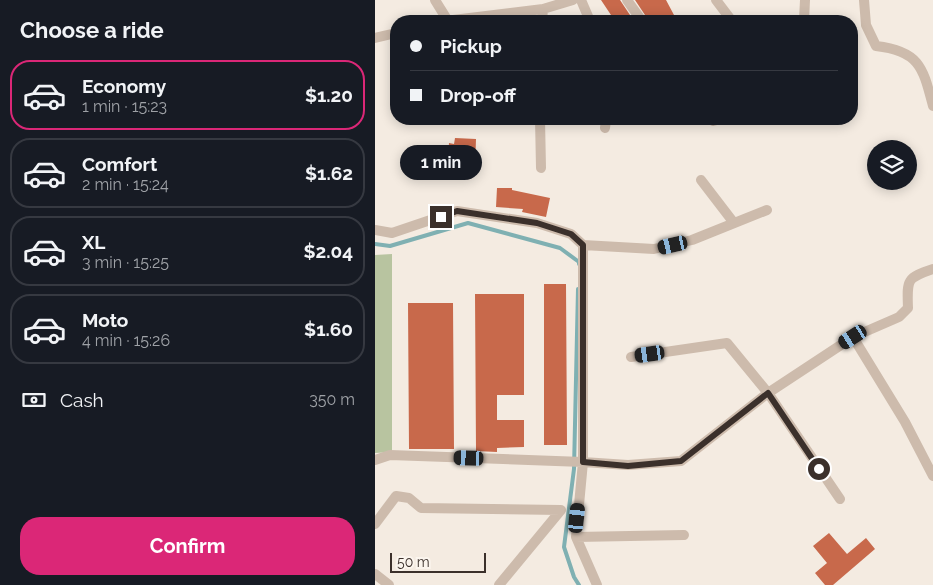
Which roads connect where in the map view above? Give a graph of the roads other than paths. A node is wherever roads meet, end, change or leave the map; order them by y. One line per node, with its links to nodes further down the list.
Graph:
1 (435, 0): 9 (street)
2 (573, 0): 8 (street)
3 (581, 0): 12 (street)
4 (627, 0): 13 (street)
5 (717, 0): 14 (street)
6 (805, 0): 15 (street)
7 (863, 0): 18 (street)
8 (543, 9): 10 (street); 11 (street)
9 (444, 15)
10 (495, 15)
11 (542, 15)
12 (587, 15)
13 (638, 15)
14 (728, 15)
15 (804, 15)
16 (390, 34): 17 (street)
17 (375, 38)
18 (933, 106)
19 (540, 125): 20 (street)
20 (541, 168)
21 (701, 180): 23 (street)
22 (767, 210): 23 (street)
23 (734, 223): 25 (street)
24 (375, 230): 25 (street)
25 (583, 245): 31 (street)
26 (933, 269): 27 (street)
27 (853, 337): 29 (street); 32 (street)
28 (631, 356): 29 (street)
29 (768, 393): 31 (street); 33 (street)
30 (375, 460): 31 (street)
31 (581, 462): 36 (street)
32 (933, 476)
33 (840, 499)
34 (375, 524): 39 (street)
35 (684, 535): 36 (street)
36 (575, 537): 40 (street)
37 (375, 574): 38 (street)
38 (389, 585)
39 (499, 585)
40 (597, 585)

